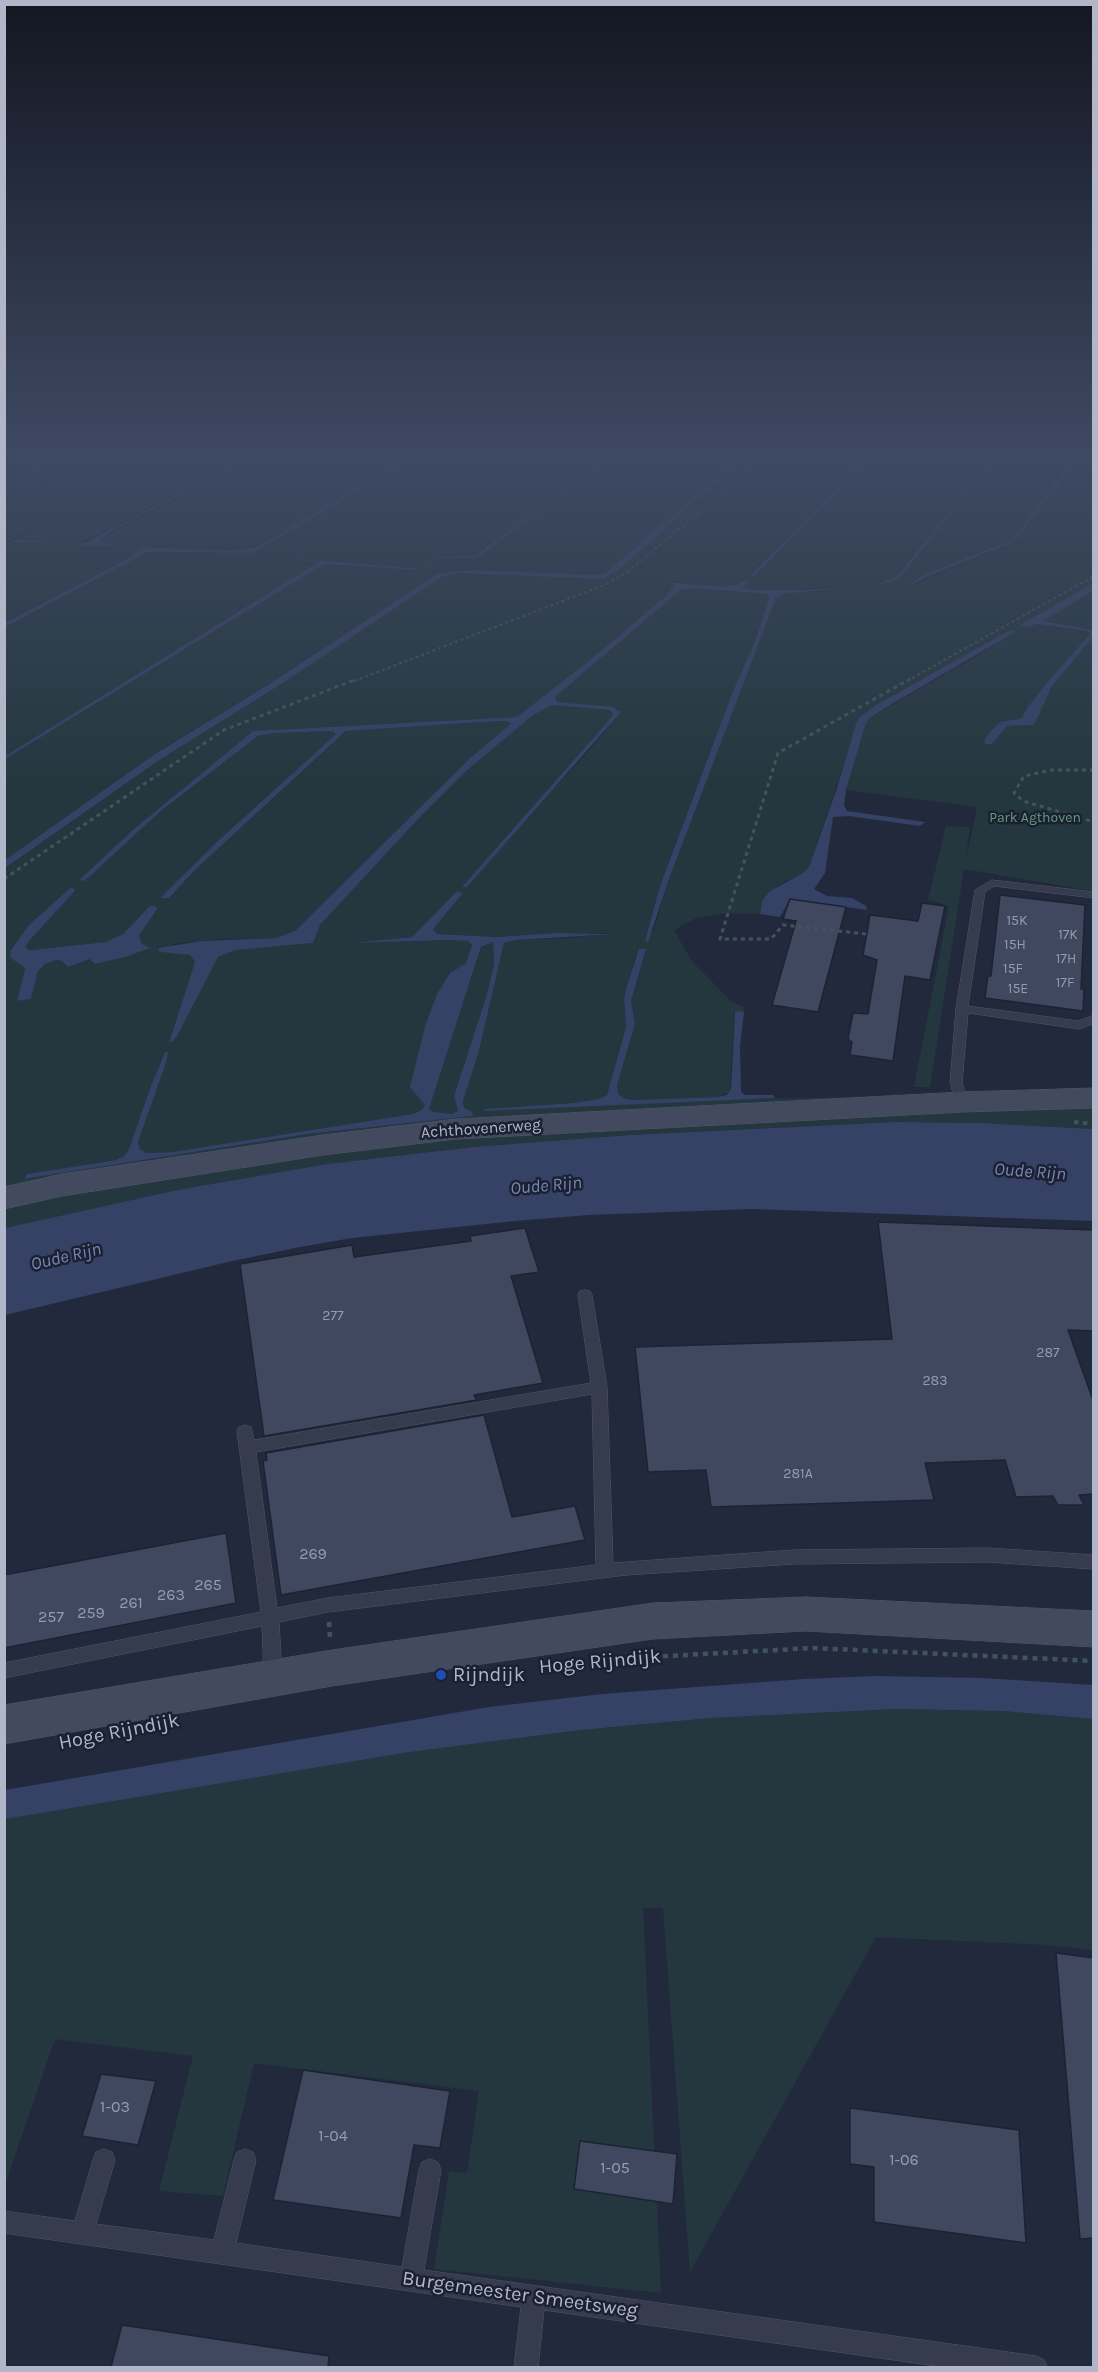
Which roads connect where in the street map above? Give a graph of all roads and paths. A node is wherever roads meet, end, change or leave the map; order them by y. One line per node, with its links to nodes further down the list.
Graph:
1 (638, 564): 5 (path)
2 (1094, 576): 7 (path)
3 (1094, 771): 4 (path)
4 (1094, 822)
5 (4, 879)
6 (1094, 895): 8 (lane)
7 (866, 934)
8 (962, 1009): 9 (lane); 11 (lane)
9 (1094, 1017)
10 (1094, 1098): 11 (street, Achthovenerweg)
11 (962, 1102): 12 (street, Achthovenerweg)
12 (4, 1198)
13 (585, 1295): 14 (lane)
14 (599, 1388): 16 (lane); 17 (lane)
15 (1094, 1562): 16 (lane)
16 (605, 1570): 17 (lane)
17 (270, 1618): 21 (lane); 22 (lane)
18 (1094, 1629): 22 (street, Hoge Rijndijk)
19 (603, 1659): 20 (path, Hoge Rijndijk)
20 (1094, 1661)
21 (4, 1671)
22 (273, 1678): 23 (street, Hoge Rijndijk)
23 (4, 1725)
24 (104, 2160): 28 (lane)
25 (245, 2160): 29 (lane)
26 (430, 2170): 30 (lane)
27 (4, 2222): 28 (lane, Burgemeester Smeetsweg)
28 (82, 2233): 29 (lane, Burgemeester Smeetsweg)
29 (222, 2253): 30 (lane, Burgemeester Smeetsweg)
30 (411, 2279): 31 (lane, Burgemeester Smeetsweg)
31 (534, 2296): 32 (lane); 33 (lane, Burgemeester Smeetsweg)
32 (526, 2367)
33 (1036, 2367)

